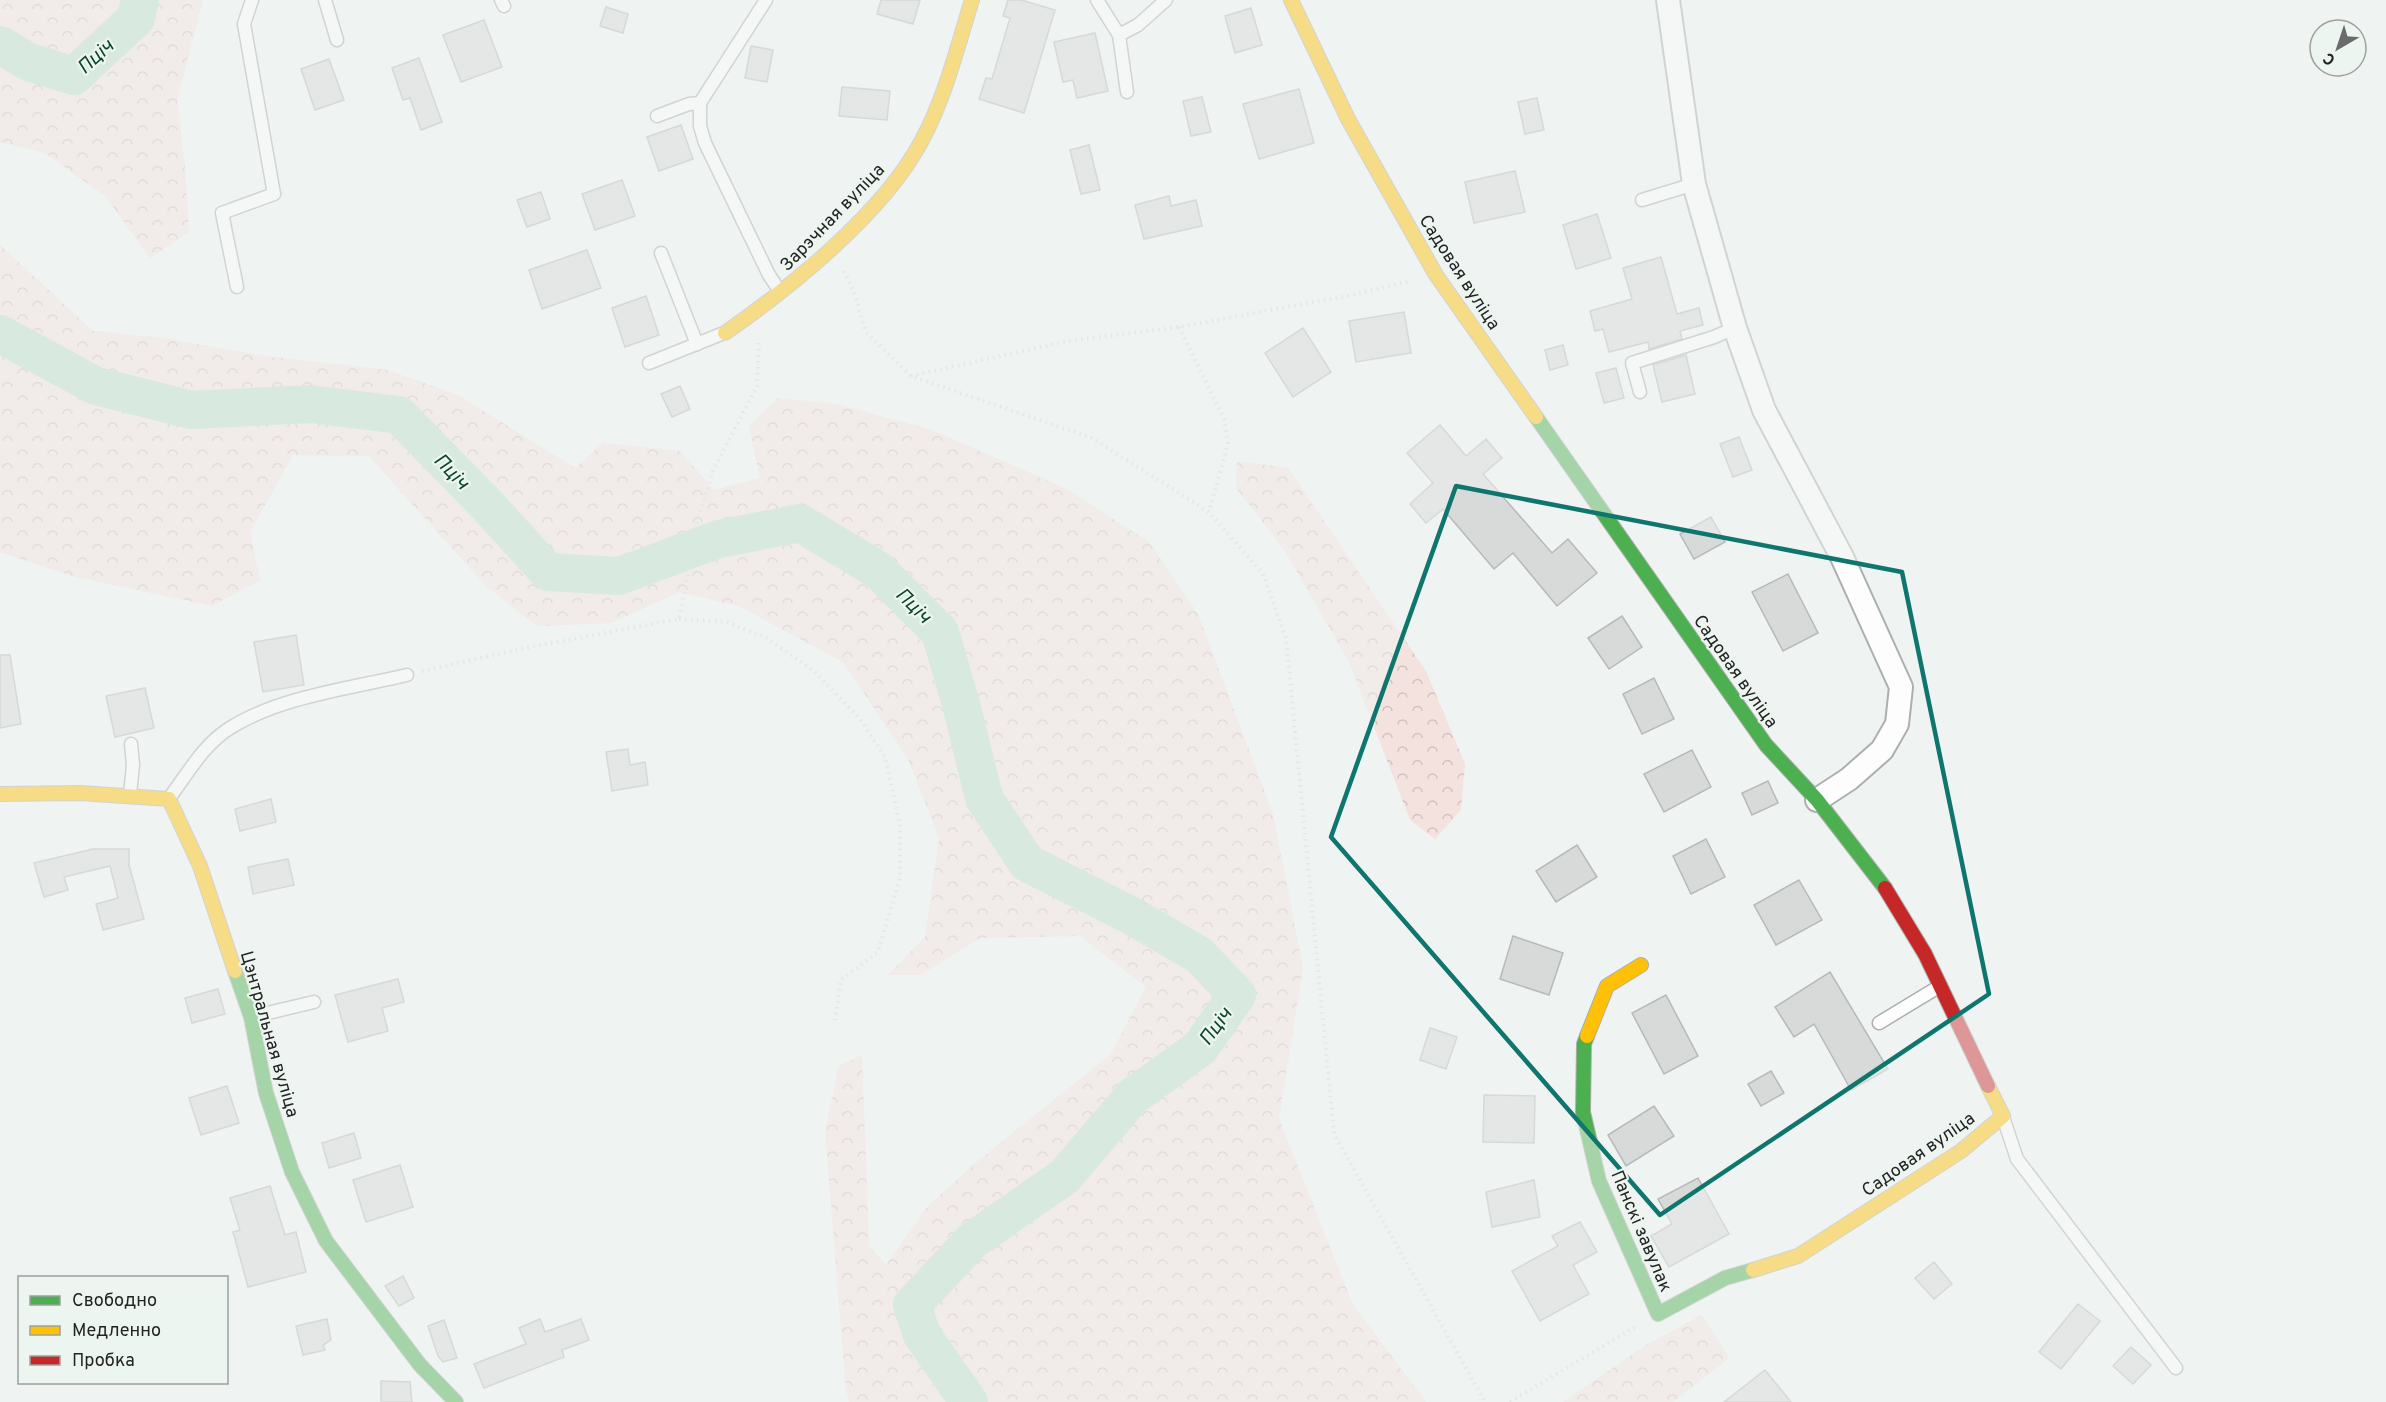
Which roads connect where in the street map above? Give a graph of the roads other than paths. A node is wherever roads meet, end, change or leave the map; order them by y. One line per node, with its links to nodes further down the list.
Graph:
1 (252, 0): 17 (lane)
2 (325, 0): 10 (lane)
3 (766, 0): 12 (lane)
4 (972, 0): 18 (street, Зарэчная вуліца)
5 (1097, 0): 9 (lane)
6 (1166, 0): 9 (lane)
7 (1291, 0): 29 (street, Садовая вуліца)
8 (1668, 0): 14 (street)
9 (1119, 34): 11 (lane)
10 (337, 40)
11 (1127, 92)
12 (700, 103): 13 (lane); 18 (lane)
13 (657, 116)
14 (1694, 184): 15 (lane); 19 (street)
15 (1642, 201)
16 (661, 253): 21 (lane)
17 (237, 287)
18 (782, 293): 20 (street, Зарэчная вуліца)
19 (1736, 328): 23 (lane); 29 (street)
20 (725, 333): 21 (lane)
21 (697, 344): 22 (lane)
22 (649, 363)
23 (1640, 392)
24 (407, 675): 28 (lane)
25 (131, 744): 27 (lane)
26 (0, 794): 27 (street)
27 (130, 796): 28 (street)
28 (169, 799): 33 (street, Цэнтральная вуліца)
29 (1817, 800): 31 (street, Садовая вуліца)
30 (1641, 965): 36 (street, Панскі завулак)
31 (1941, 986): 34 (lane); 35 (street, Садовая вуліца)
32 (314, 1002): 33 (lane)
33 (251, 1017): 38 (street, Цэнтральная вуліца)
34 (1879, 1023)
35 (2003, 1116): 36 (street, Садовая вуліца); 37 (lane)
36 (1761, 1266)
37 (2176, 1368)
38 (458, 1401)

